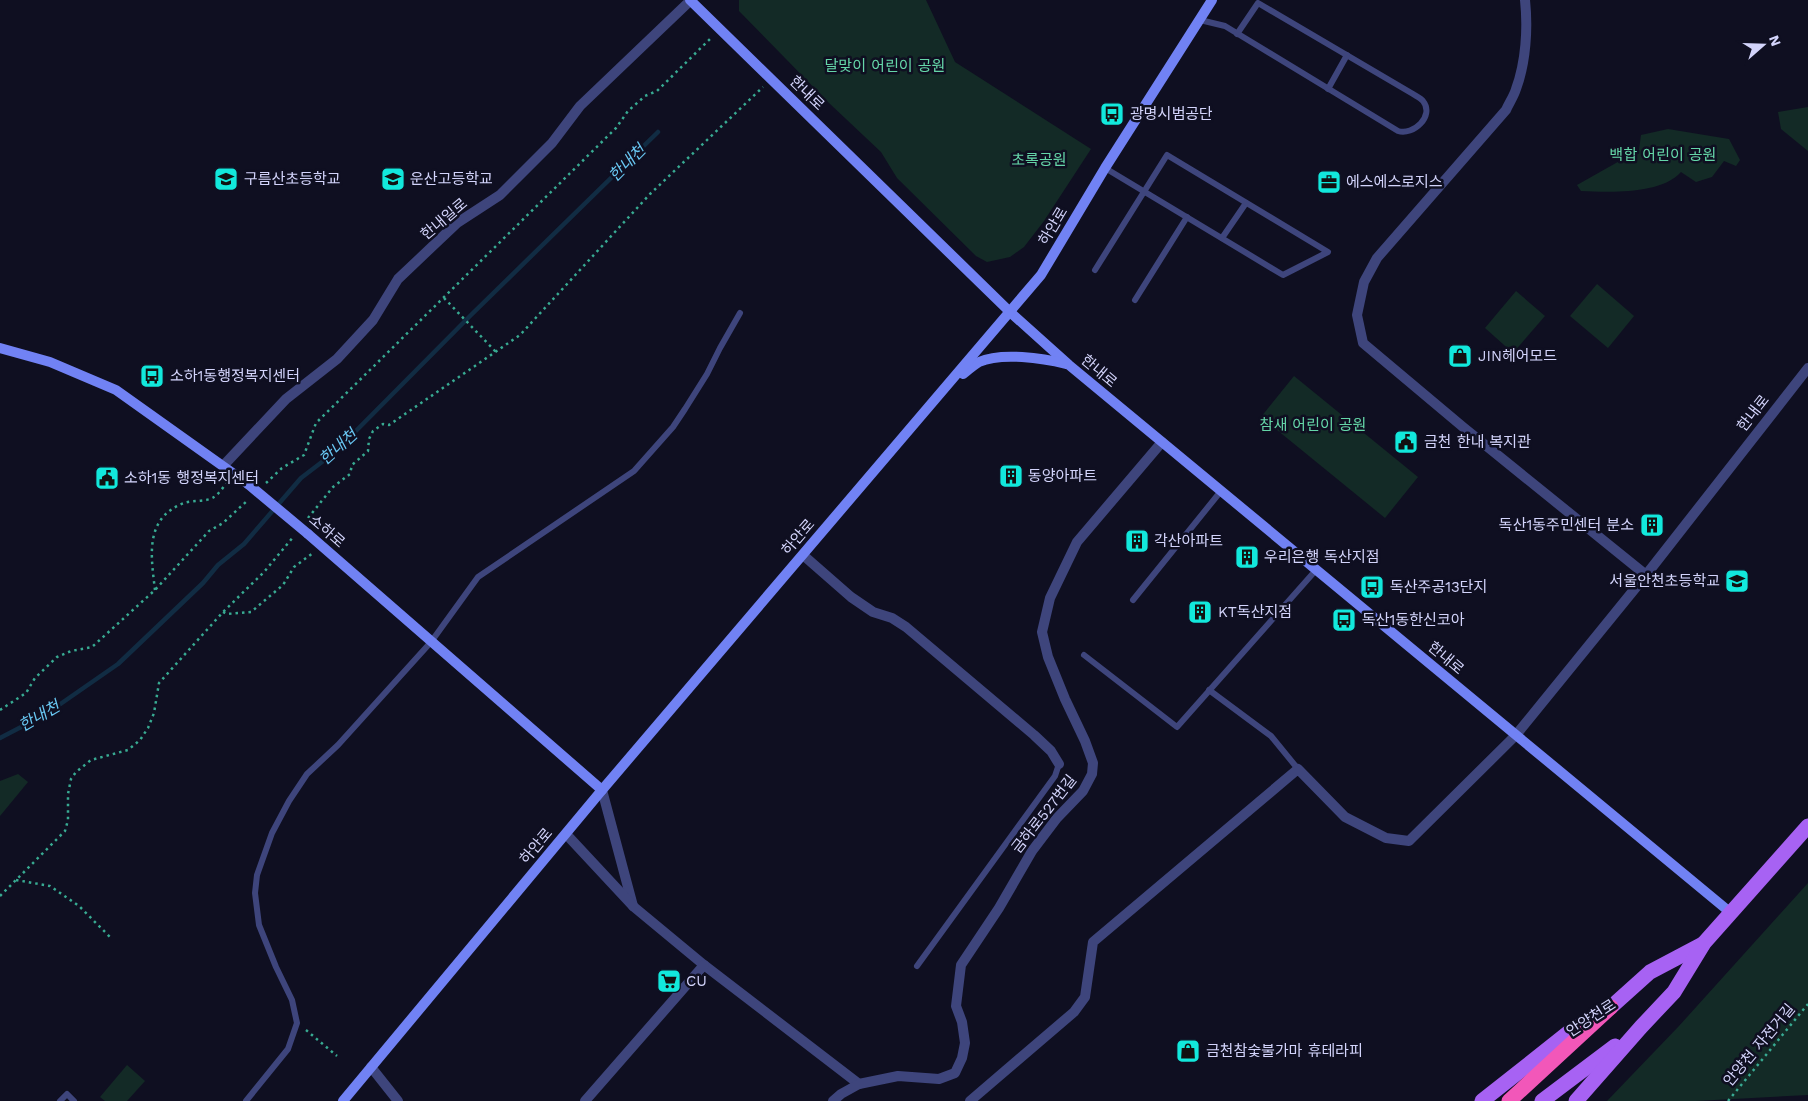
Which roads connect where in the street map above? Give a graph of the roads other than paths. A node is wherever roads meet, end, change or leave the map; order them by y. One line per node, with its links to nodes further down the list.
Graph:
1 (690, 0): 15 (main road, 한내로); 22 (street, 한내일로)
2 (1212, 0): 4 (main road, 하안로)
3 (1526, 0): 26 (street)
4 (1200, 20): 5 (lane); 8 (main road, 하안로)
5 (1237, 34): 6 (lane); 7 (lane)
6 (1347, 54): 7 (lane); 7 (lane)
7 (1328, 89)
8 (1105, 168): 9 (lane); 15 (main road, 하안로)
9 (1144, 191): 10 (lane); 11 (lane); 13 (lane)
10 (1246, 203): 12 (lane); 12 (lane)
11 (1187, 217): 12 (lane); 14 (lane)
12 (1222, 238)
13 (1095, 270)
14 (1135, 300)
15 (1010, 312): 18 (main road, 한내로); 20 (main road, 하안로)
16 (740, 313): 28 (lane)
17 (0, 348): 22 (main road, 소하로)
18 (1069, 365): 20 (main road); 21 (main road, 한내로)
19 (1808, 368): 26 (street, 한내로)
20 (948, 385): 24 (main road, 하안로)
21 (1162, 442): 23 (main road, 한내로); 45 (street, 금하로527번길)
22 (223, 466): 28 (main road, 소하로, bridge)
23 (1221, 491): 25 (main road, 한내로); 27 (lane)
24 (803, 554): 32 (street); 34 (main road, 하안로)
25 (1316, 570): 30 (lane); 31 (main road, 한내로)
26 (1646, 575): 31 (street, 한내로)
27 (1133, 600)
28 (431, 642): 34 (main road, 소하로); 48 (lane)
29 (1084, 655): 30 (lane)
30 (1209, 690): 33 (lane)
31 (1516, 735): 33 (street); 38 (main road, 한내로)
32 (1059, 764): 41 (lane)
33 (1298, 769): 53 (street)
34 (602, 790): 36 (main road, 하안로); 37 (street)
35 (1808, 826): 38 (main road, 안양천로)
36 (566, 834): 37 (street); 44 (main road, 하안로)
37 (634, 907): 40 (street)
38 (1731, 913): 39 (main road, 안양천로)
39 (1704, 943): 42 (main road, 안양천로); 43 (main road, 안양천로)
40 (704, 965): 45 (street); 51 (street)
41 (917, 966)
42 (1611, 1007): 54 (main road, 안양천로); 55 (highway)
43 (1640, 1027): 56 (main road); 57 (main road, 안양천로)
44 (370, 1068): 49 (main road, 하안로); 50 (street)
45 (859, 1084): 52 (street, 금하로527번길)
46 (60, 1101): 47 (lane)
47 (74, 1101)
48 (246, 1101)
49 (343, 1101)
50 (398, 1101)
51 (585, 1101)
52 (833, 1101)
53 (970, 1101)
54 (1482, 1101)
55 (1509, 1101)
56 (1542, 1101)
57 (1576, 1101)

